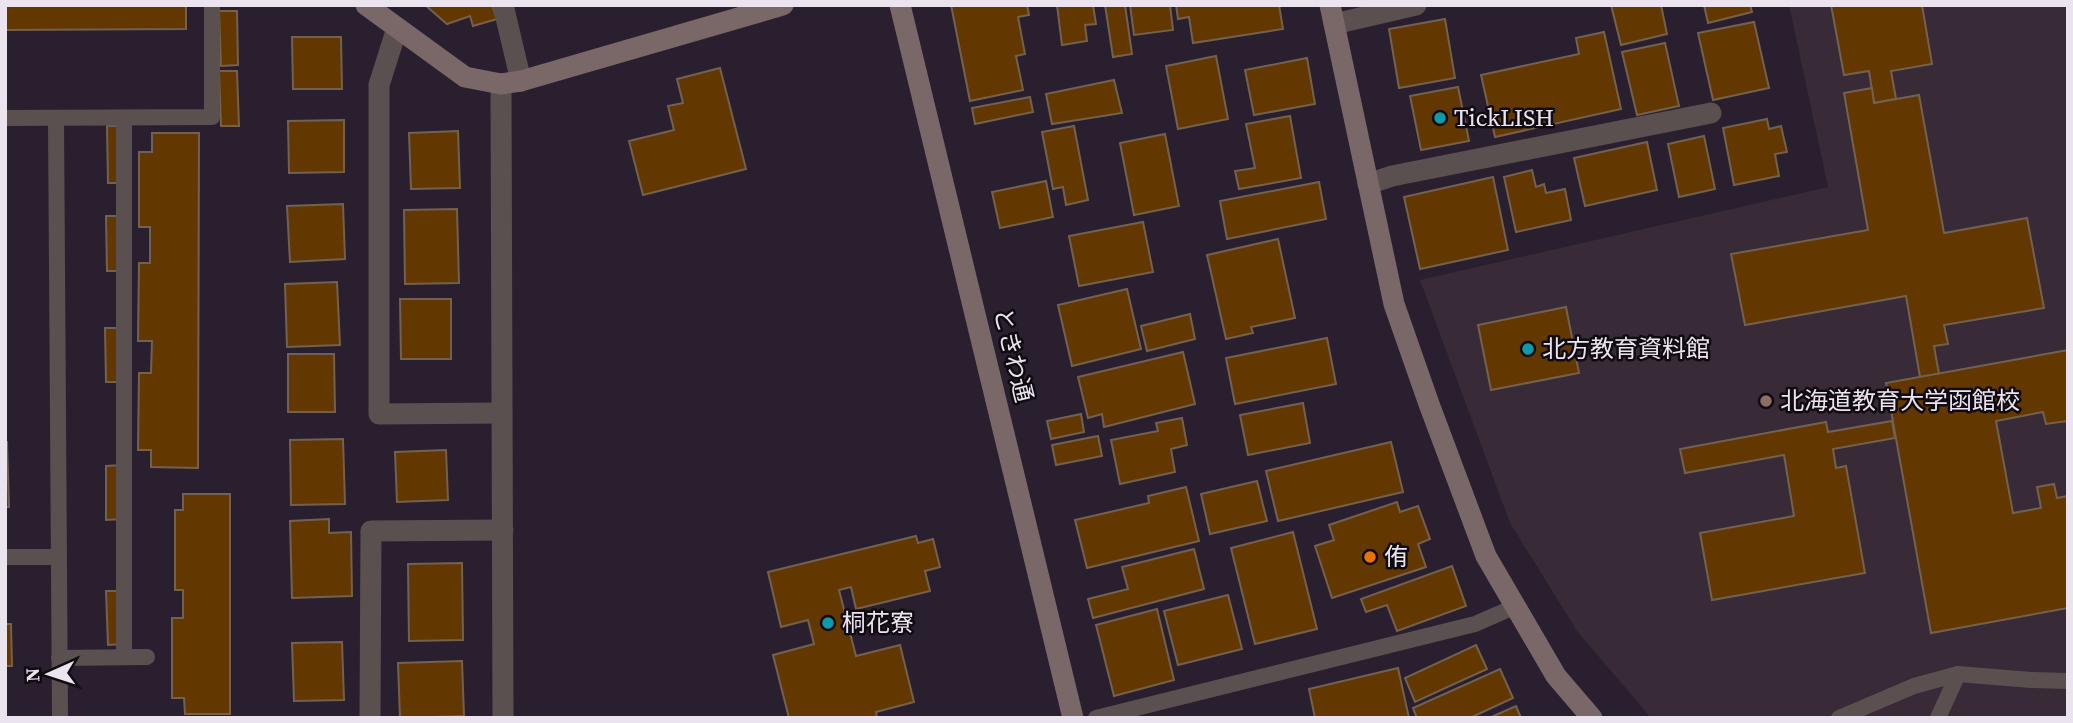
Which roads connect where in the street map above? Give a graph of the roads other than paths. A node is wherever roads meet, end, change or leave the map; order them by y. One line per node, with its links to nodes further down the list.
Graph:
1 (212, 5): 13 (lane)
2 (366, 5): 8 (street)
3 (503, 5): 9 (street)
4 (783, 5): 9 (street)
5 (900, 5): 28 (street, ときわ通)
6 (1416, 5): 7 (street)
7 (1332, 15): 14 (street)
8 (397, 28): 9 (street); 15 (street)
9 (511, 82): 15 (street)
10 (1710, 113): 14 (street)
11 (5, 118): 12 (lane)
12 (56, 118): 13 (lane); 18 (lane)
13 (124, 118): 20 (lane)
14 (1368, 184): 19 (street)
15 (501, 413): 16 (street)
16 (503, 530): 26 (street); 27 (street)
17 (5, 557): 18 (lane)
18 (58, 557): 22 (lane)
19 (1514, 607): 29 (lane); 30 (street)
20 (124, 657): 21 (lane); 22 (lane)
21 (147, 657)
22 (59, 658): 25 (lane)
23 (1958, 674): 24 (lane); 31 (lane); 32 (lane)
24 (2068, 681)
25 (60, 718)
26 (370, 718)
27 (503, 718)
28 (1073, 718)
29 (1096, 718)
30 (1592, 718)
31 (1839, 718)
32 (1938, 718)

